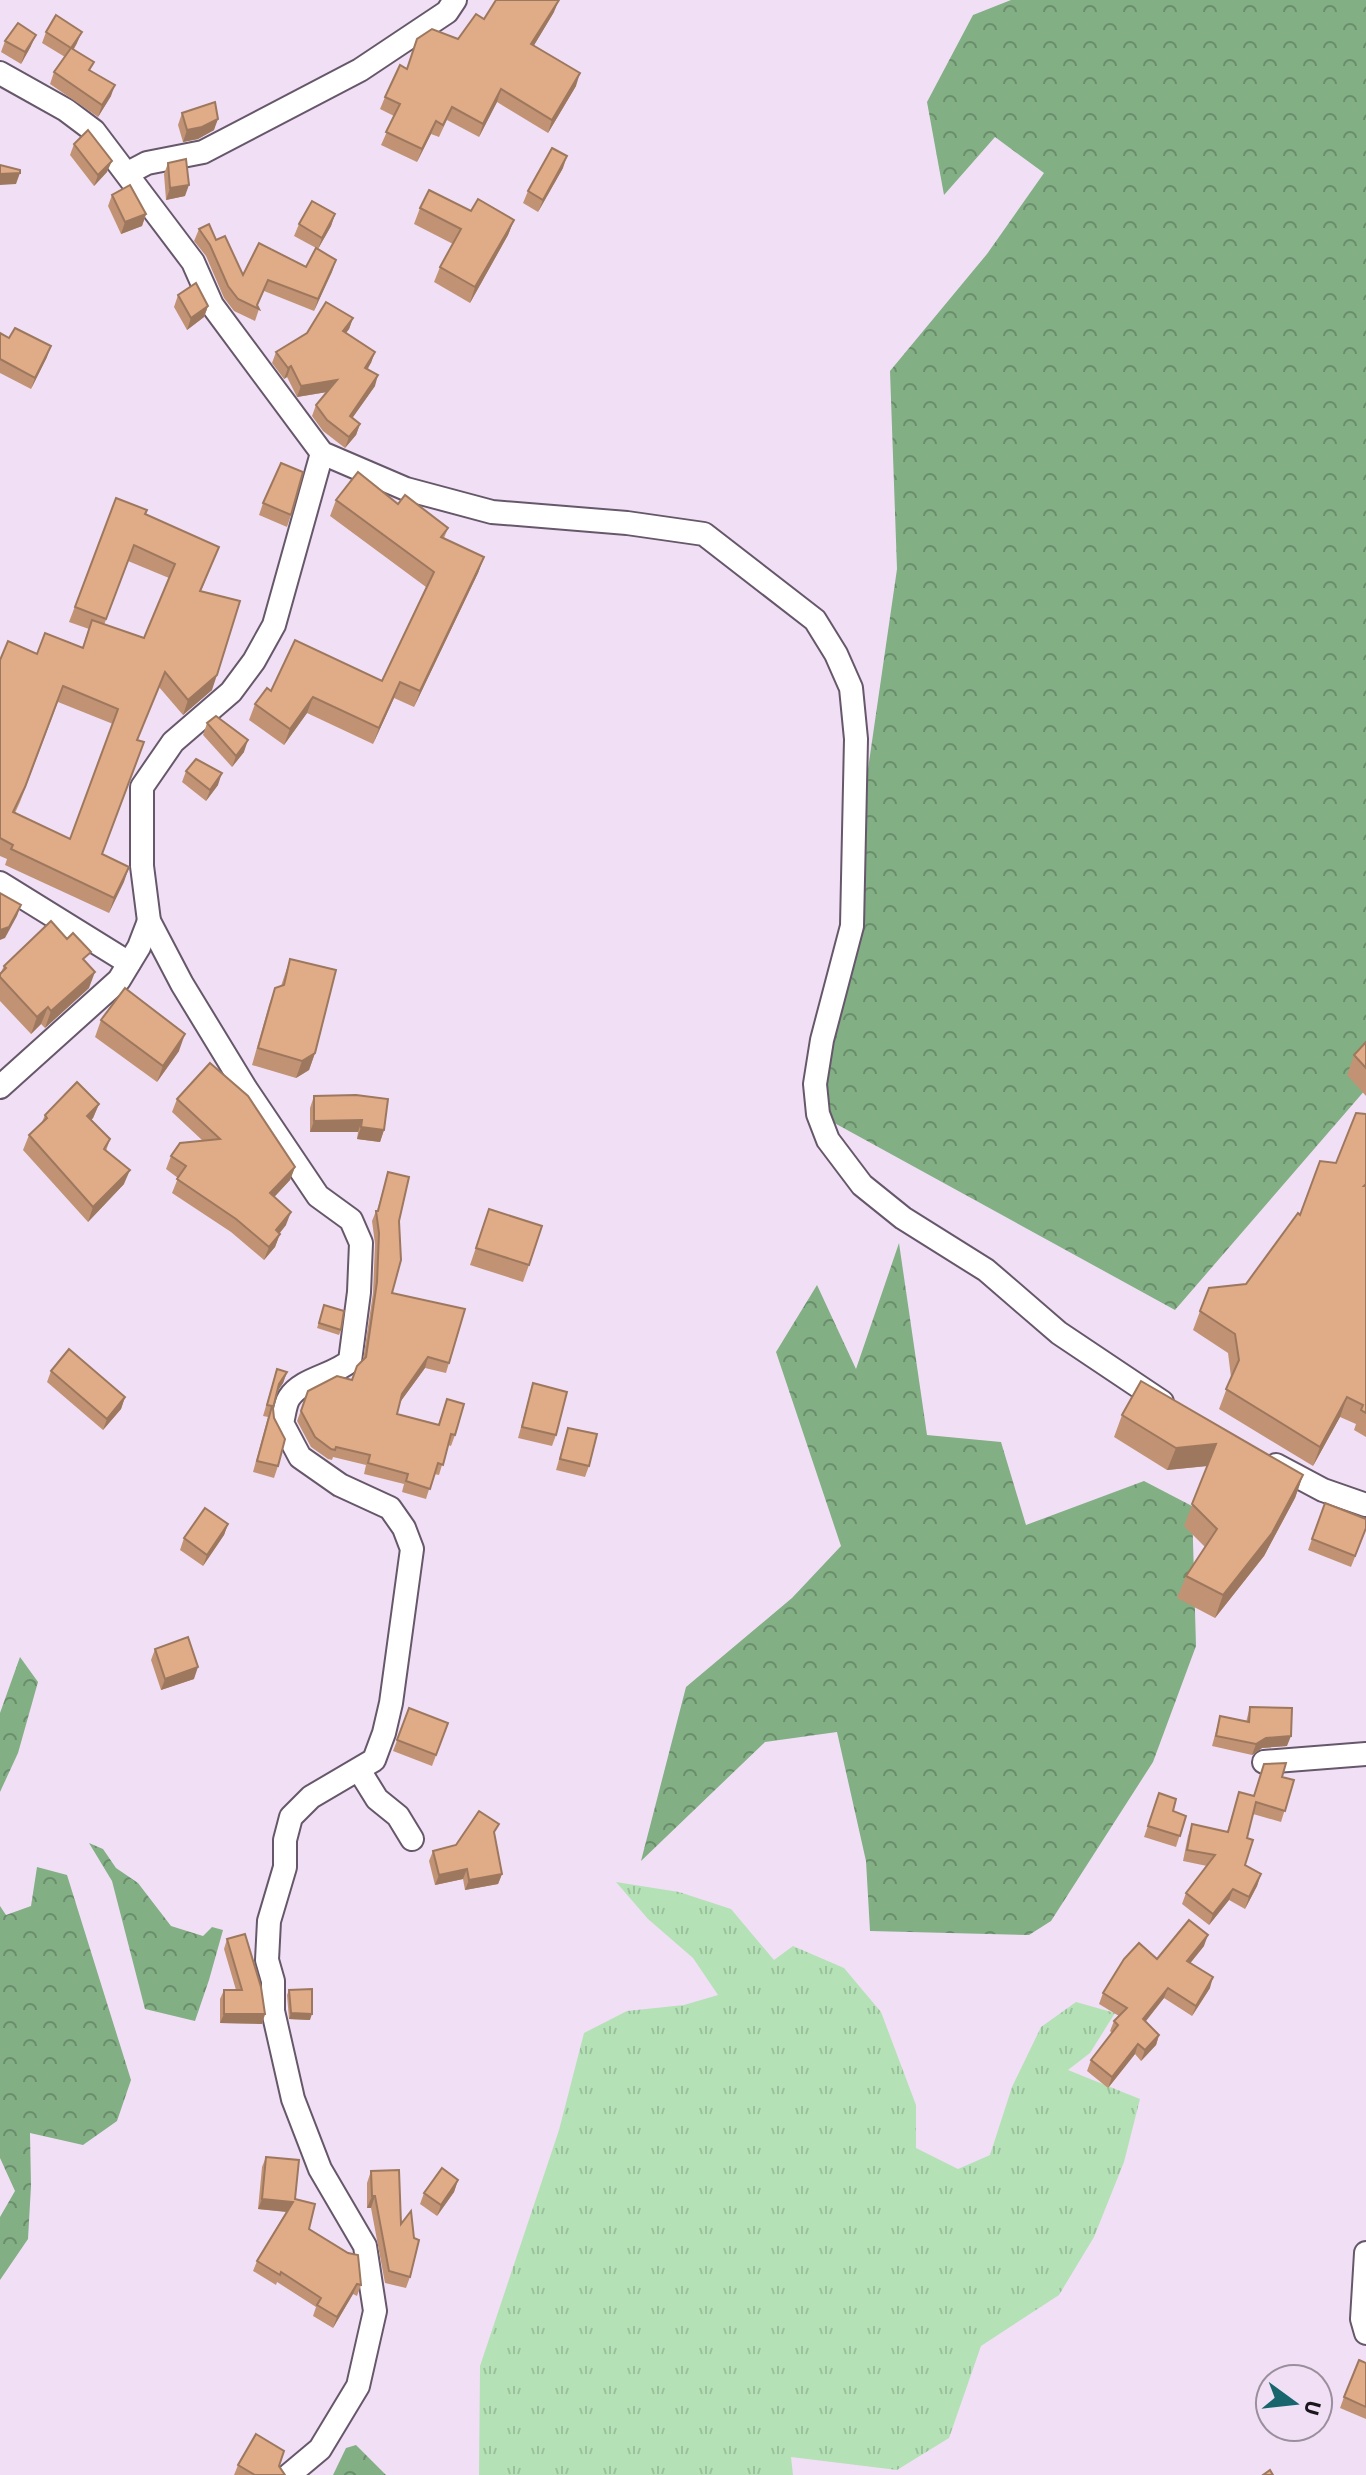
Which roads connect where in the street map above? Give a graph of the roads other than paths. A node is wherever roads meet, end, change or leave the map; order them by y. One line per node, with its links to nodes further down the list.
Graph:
1 (455, 0): 3 (street)
2 (0, 73): 3 (street)
3 (128, 173): 4 (street)
4 (322, 453): 6 (street); 9 (street)
5 (0, 883): 7 (street)
6 (149, 921): 7 (street); 14 (street)
7 (129, 963): 8 (street)
8 (0, 1087)
9 (1178, 1413)
10 (1257, 1455): 11 (street)
11 (1366, 1505)
12 (1366, 1754): 13 (street)
13 (1264, 1762)
14 (359, 1770): 15 (street); 18 (street)
15 (412, 1839)
16 (1366, 2253): 17 (street)
17 (1366, 2333)
18 (289, 2475)

